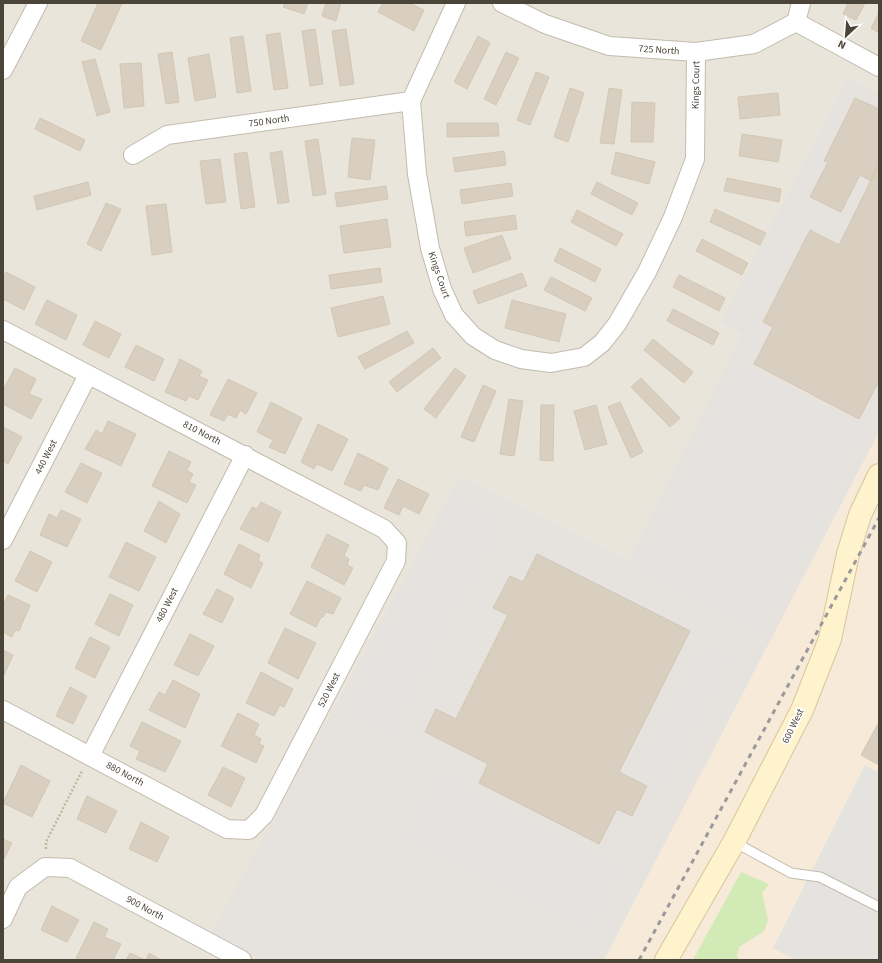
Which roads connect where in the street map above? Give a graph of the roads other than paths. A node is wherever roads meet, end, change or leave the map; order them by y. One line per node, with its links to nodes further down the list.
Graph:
1 (38, 3): 8 (street)
2 (456, 3): 9 (street, Kings Court)
3 (502, 3): 6 (street, 725 North)
4 (801, 3): 5 (street)
5 (796, 22): 6 (street, 725 North); 7 (street)
6 (696, 52): 9 (street, Kings Court)
7 (879, 67)
8 (3, 70)
9 (411, 101): 10 (street, 750 North)
10 (133, 155)
11 (3, 330): 12 (street, 810 North)
12 (88, 375): 13 (street, 810 North); 15 (street, 440 West)
13 (245, 455): 16 (street, 810 North); 18 (street, 480 West)
14 (879, 475): 20 (main road, 600 West)
15 (3, 540)
16 (397, 543): 19 (street, 520 West)
17 (3, 710): 18 (street, 880 North)
18 (90, 756): 19 (street, 880 North)
19 (249, 830)
20 (734, 842): 21 (lane); 24 (main road, 600 West)
21 (879, 907)
22 (3, 919): 23 (street, 900 North)
23 (242, 960)
24 (666, 960)

